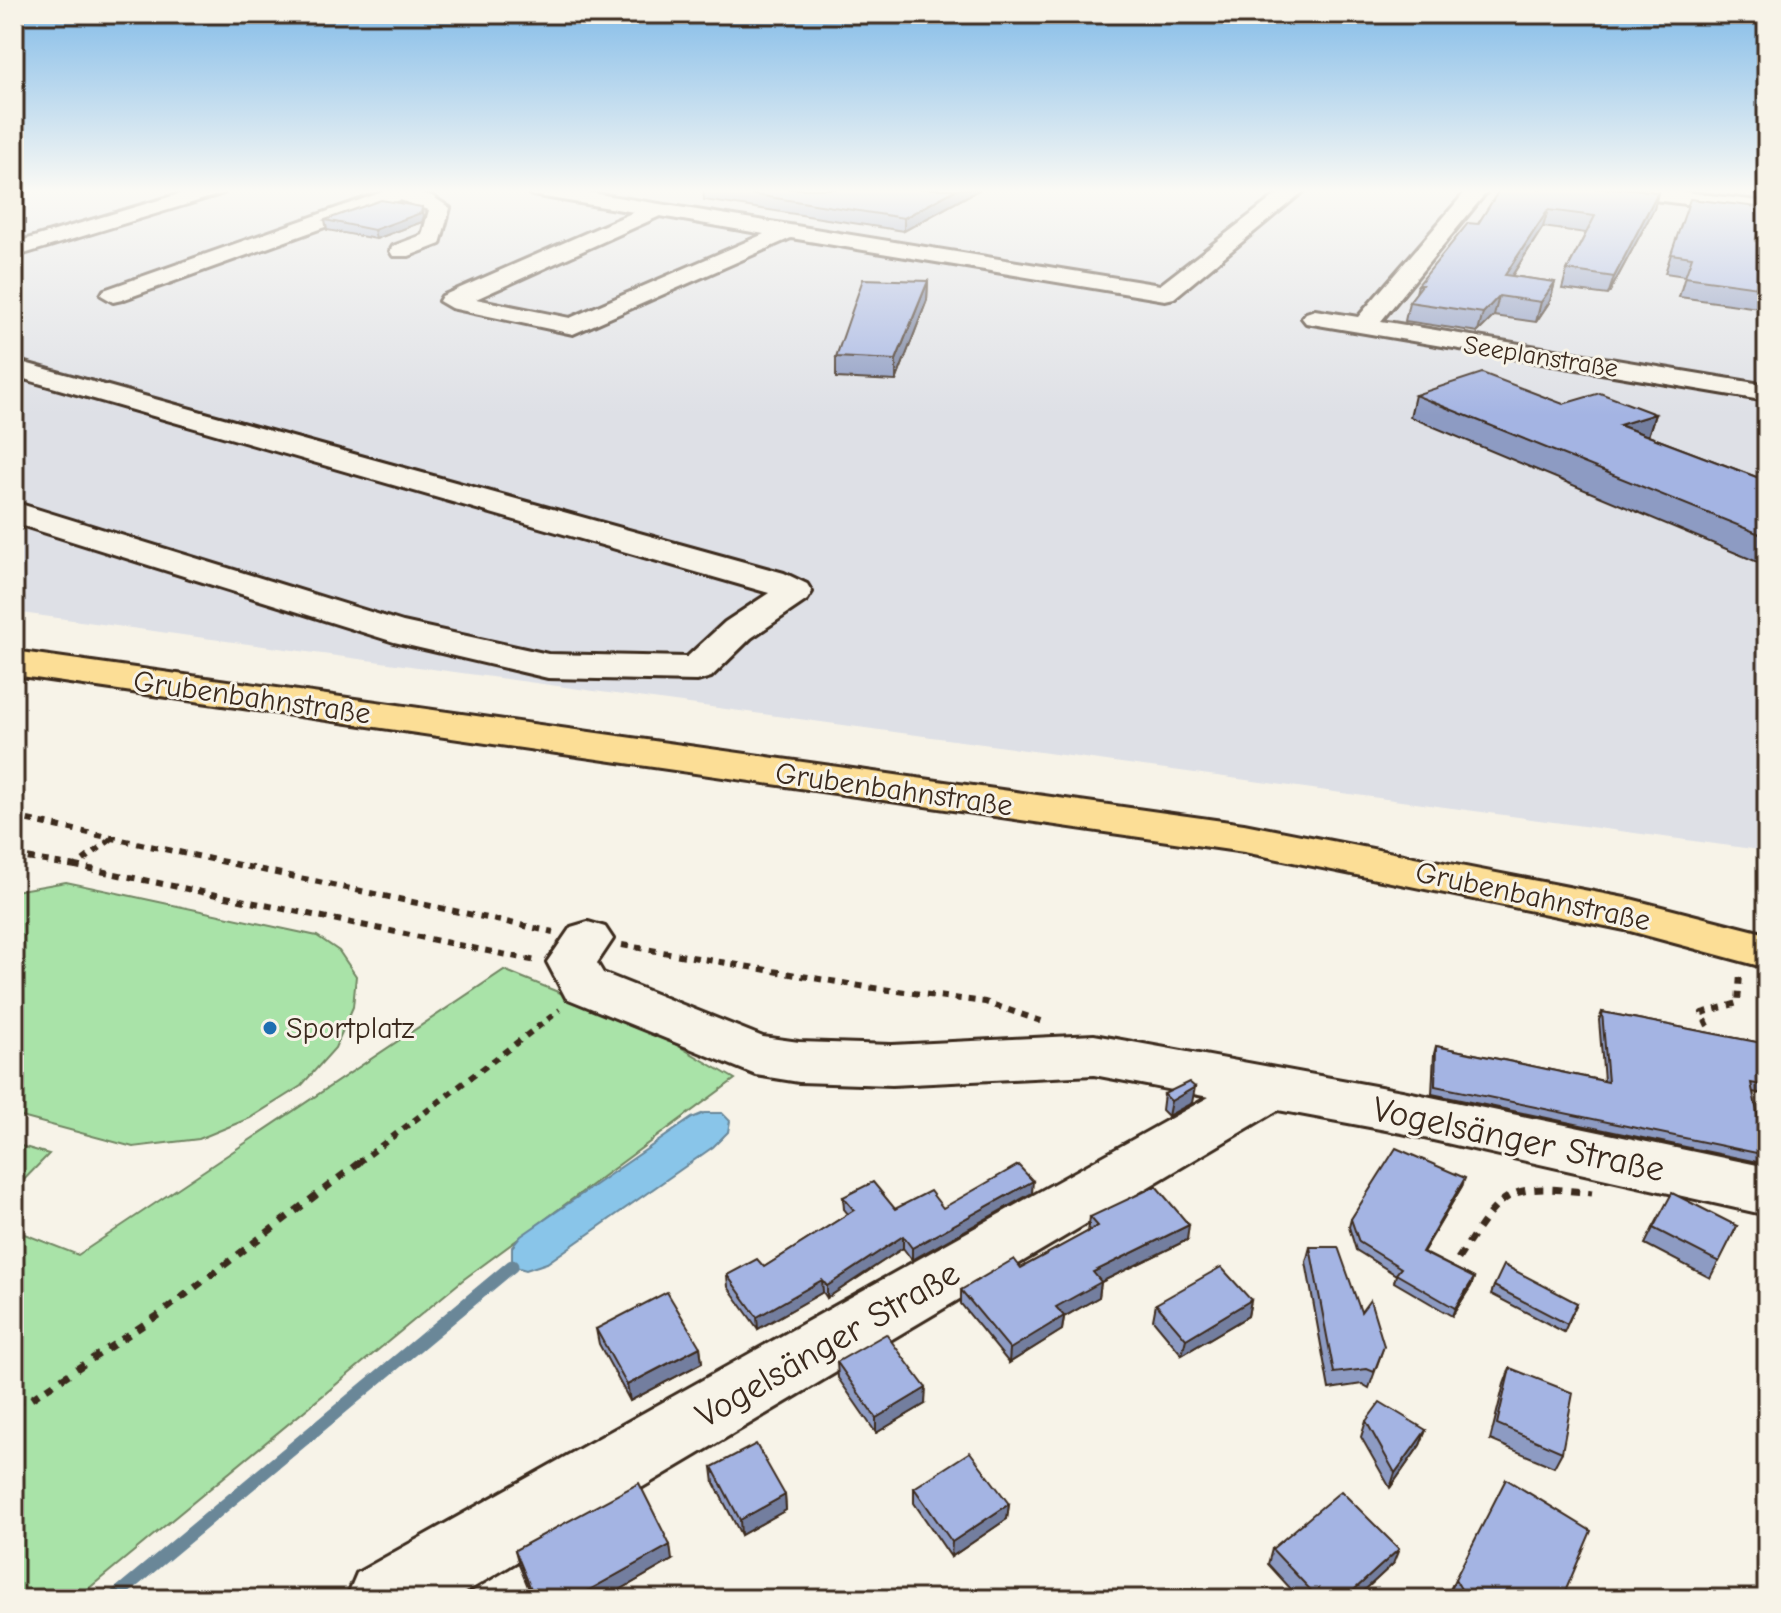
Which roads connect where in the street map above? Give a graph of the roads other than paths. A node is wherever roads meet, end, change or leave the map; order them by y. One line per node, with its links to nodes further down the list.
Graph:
1 (199, 264): 7 (street)
2 (523, 264): 3 (street)
3 (713, 264)
4 (991, 264): 5 (street)
5 (1201, 264)
6 (1416, 264): 9 (street)
7 (113, 295)
8 (1315, 318): 9 (street, Seeplanstraße)
9 (1363, 327): 11 (street, Seeplanstraße)
10 (14, 368): 12 (street)
11 (1767, 393)
12 (14, 512)
13 (14, 663): 14 (main road, Grubenbahnstraße)
14 (1760, 960)
15 (583, 962): 16 (street, Vogelsänger Straße)
16 (1270, 1088): 17 (street, Vogelsänger Straße); 18 (street, Vogelsänger Straße)
17 (1767, 1191)
18 (383, 1599)

